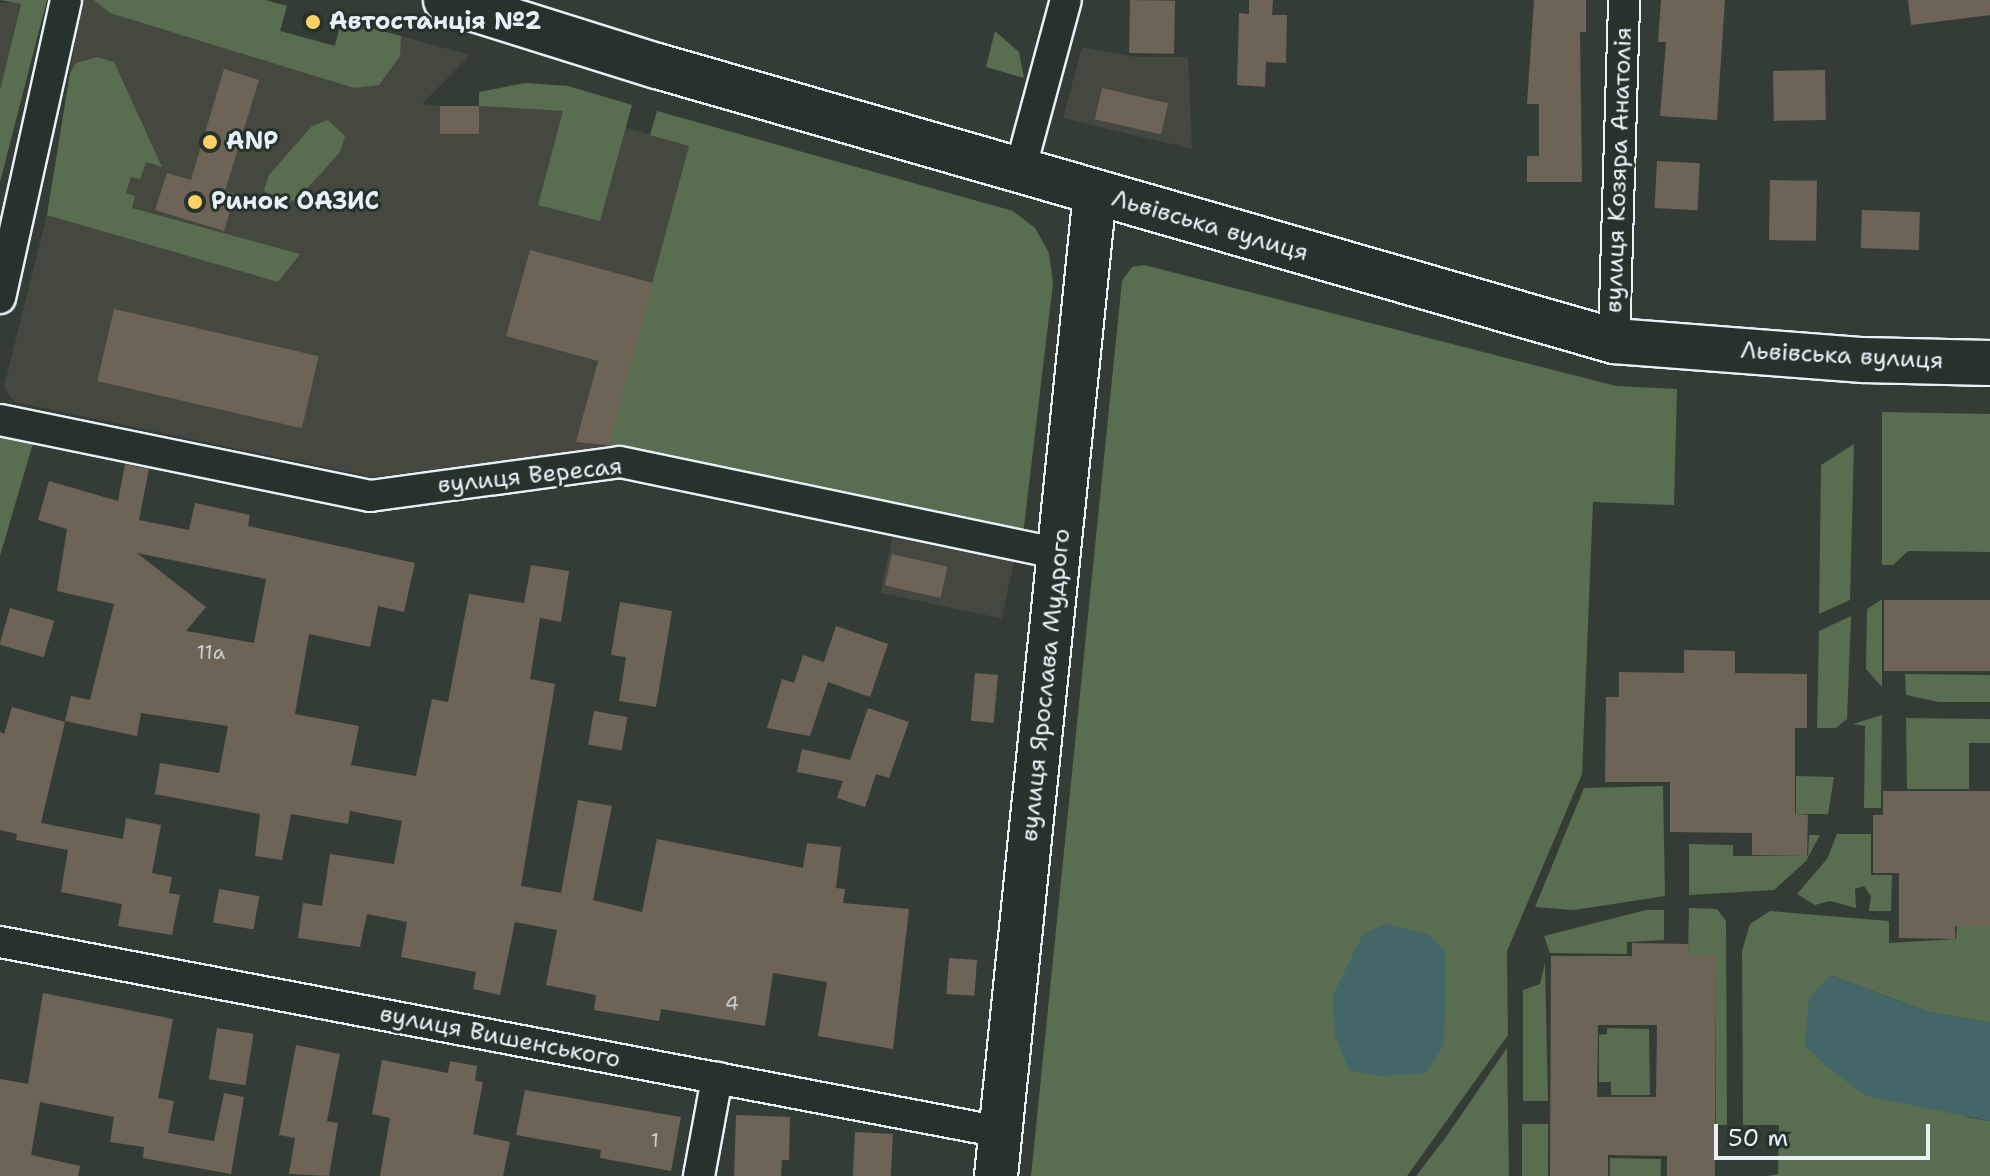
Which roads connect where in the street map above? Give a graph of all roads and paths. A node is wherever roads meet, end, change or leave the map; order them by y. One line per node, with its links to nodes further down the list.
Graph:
1 (66, 0): 7 (street)
2 (446, 0): 5 (main road, Львівська вулиця)
3 (1066, 0): 5 (street)
4 (1624, 0): 8 (street, вулиця Козяра Анатолія)
5 (1020, 170): 6 (main road, Львівська вулиця)
6 (1095, 193): 8 (main road, Львівська вулиця); 11 (main road, вулиця Ярослава Мудрого)
7 (0, 298)
8 (1614, 341): 9 (main road, Львівська вулиця)
9 (1990, 363)
10 (0, 420): 11 (street, вулиця Вересая)
11 (1059, 554): 14 (main road, вулиця Ярослава Мудрого)
12 (0, 942): 13 (street, вулиця Вишенського)
13 (717, 1078): 14 (street, вулиця Вишенського); 15 (street)
14 (1001, 1132): 16 (main road, вулиця Ярослава Мудрого)
15 (699, 1176)
16 (996, 1176)

